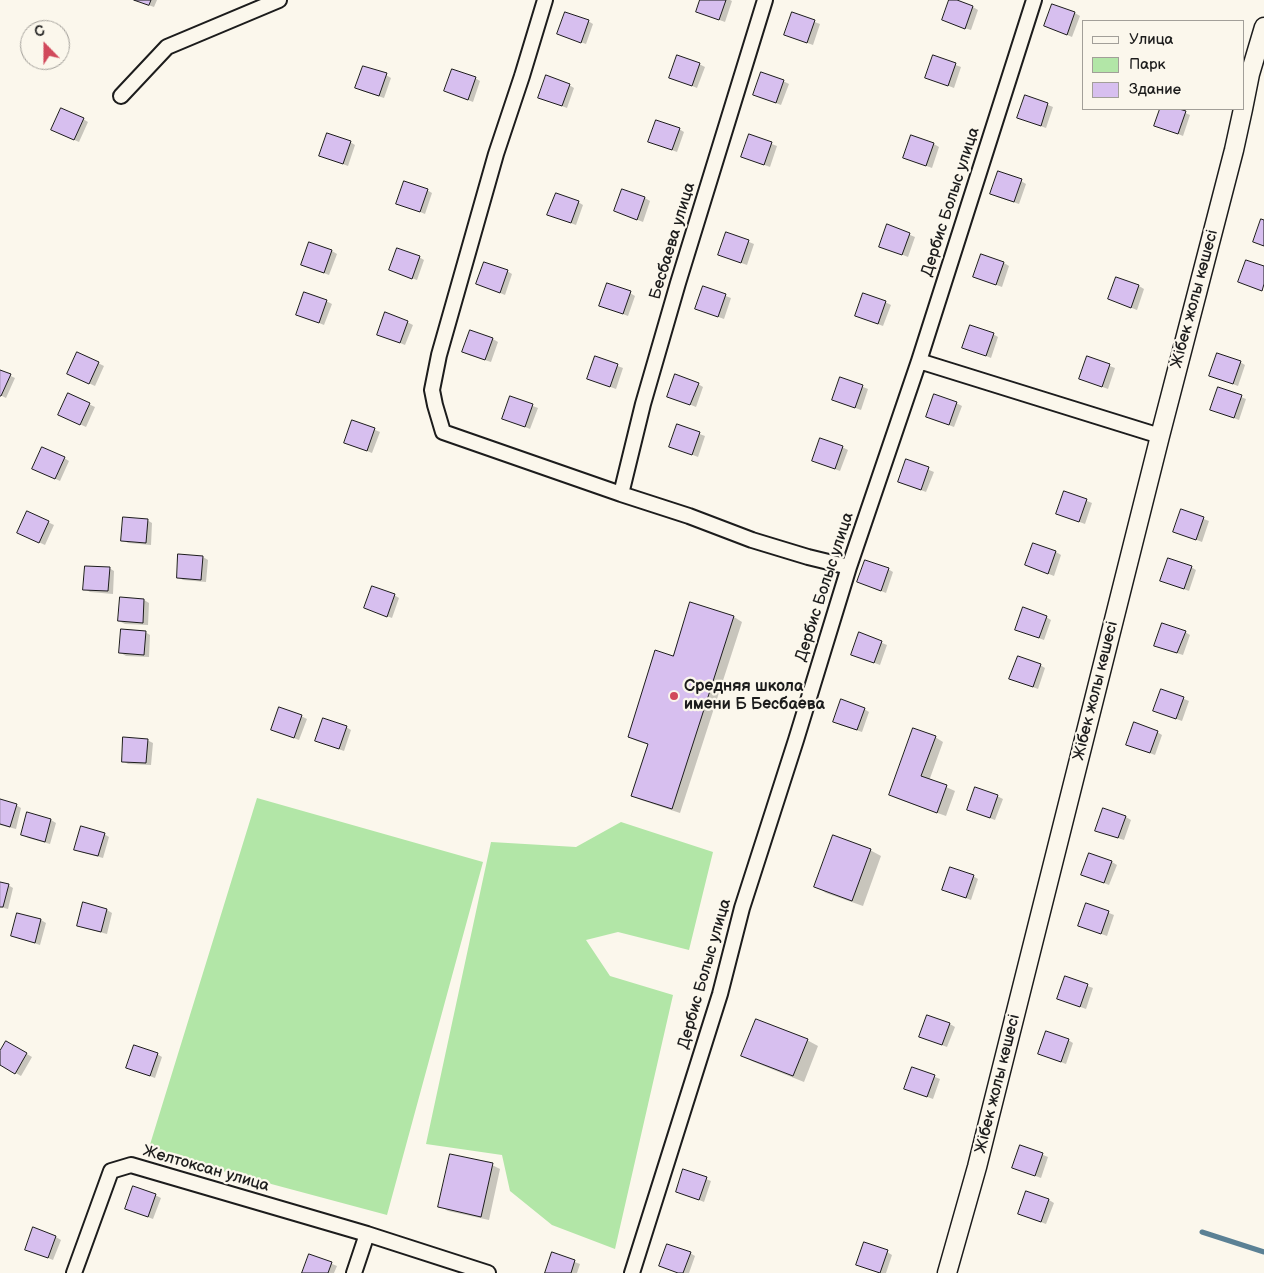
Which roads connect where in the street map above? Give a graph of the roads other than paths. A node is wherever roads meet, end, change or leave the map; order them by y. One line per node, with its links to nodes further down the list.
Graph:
1 (279, 0): 6 (street)
2 (545, 0): 11 (street)
3 (766, 0): 11 (street, Бесбаева улица)
4 (1034, 0): 9 (street, Дербис Болыс улица)
5 (1264, 27): 7 (street, Жібек жолы көшесі)
6 (121, 96)
7 (1244, 104)
8 (1243, 110): 10 (street, Жібек жолы көшесі)
9 (919, 361): 10 (street); 12 (street, Дербис Болыс улица)
10 (1160, 436): 18 (street, Жібек жолы көшесі)
11 (620, 494): 12 (street)
12 (849, 567): 17 (street, Дербис Болыс улица)
13 (367, 1234): 14 (street, Желтоксан улица); 15 (street); 16 (street)
14 (74, 1273)
15 (354, 1273)
16 (488, 1273)
17 (632, 1273)
18 (947, 1273)

